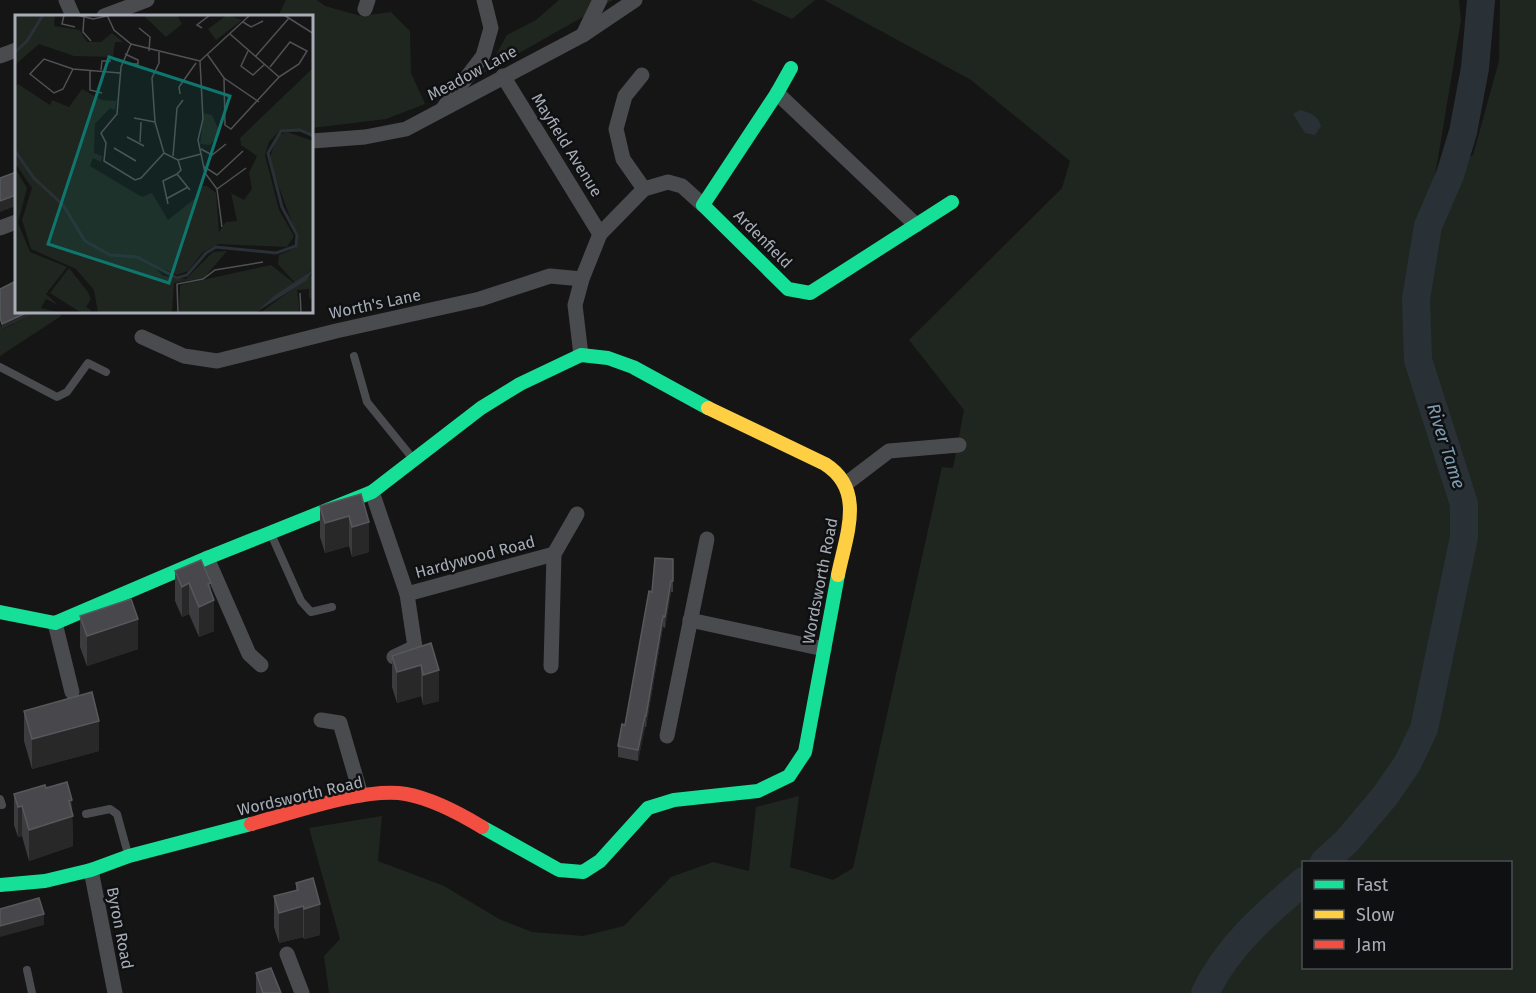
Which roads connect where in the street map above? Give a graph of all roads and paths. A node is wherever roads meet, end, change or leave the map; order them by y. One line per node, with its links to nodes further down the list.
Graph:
1 (66, 0): 6 (street)
2 (147, 0): 7 (street)
3 (484, 0): 15 (street)
4 (600, 0): 8 (street)
5 (635, 0): 8 (street, Meadow Lane)
6 (73, 15)
7 (107, 15)
8 (584, 35): 13 (street, Meadow Lane)
9 (15, 50): 10 (street)
10 (0, 56)
11 (791, 68): 14 (street)
12 (642, 75): 17 (street)
13 (503, 76): 15 (street, Meadow Lane); 23 (street, Mayfield Avenue)
14 (777, 93): 19 (street); 21 (street)
15 (443, 109): 16 (street, Meadow Lane)
16 (314, 141)
17 (645, 189): 19 (street); 23 (street)
18 (952, 202): 21 (street, Ardenfield)
19 (703, 205): 21 (street, Ardenfield)
20 (15, 222): 22 (street)
21 (915, 225)
22 (0, 228)
23 (600, 234): 24 (street)
24 (582, 279): 25 (street, Worth's Lane); 26 (street)
25 (142, 337)
26 (581, 355): 31 (street); 32 (street)
27 (354, 356): 31 (lane)
28 (0, 367): 29 (lane)
29 (106, 372)
30 (959, 445): 32 (street)
31 (415, 461): 33 (street)
32 (847, 483): 44 (street, Wordsworth Road)
33 (372, 492): 35 (street); 39 (street)
34 (578, 514): 37 (street, Hardywood Road)
35 (271, 533): 38 (street); 40 (lane)
36 (707, 539): 42 (street)
37 (554, 554): 39 (street, Hardywood Road); 47 (street, Hardywood Road)
38 (207, 558): 43 (street); 46 (street)
39 (407, 594): 45 (street)
40 (332, 607)
41 (0, 612): 43 (street)
42 (690, 620): 44 (street); 50 (street)
43 (56, 623): 48 (street)
44 (824, 649): 51 (street, Wordsworth Road)
45 (394, 657)
46 (261, 665)
47 (551, 666)
48 (72, 692)
49 (321, 720): 51 (street)
50 (667, 736)
51 (361, 795): 53 (street, Wordsworth Road)
52 (86, 814): 53 (lane)
53 (129, 856): 54 (street, Wordsworth Road)
54 (91, 870): 55 (street, Wordsworth Road); 59 (street, Byron Road)
55 (0, 885)
56 (287, 954): 60 (street)
57 (27, 970): 58 (lane)
58 (32, 993)
59 (115, 993)
60 (302, 993)

